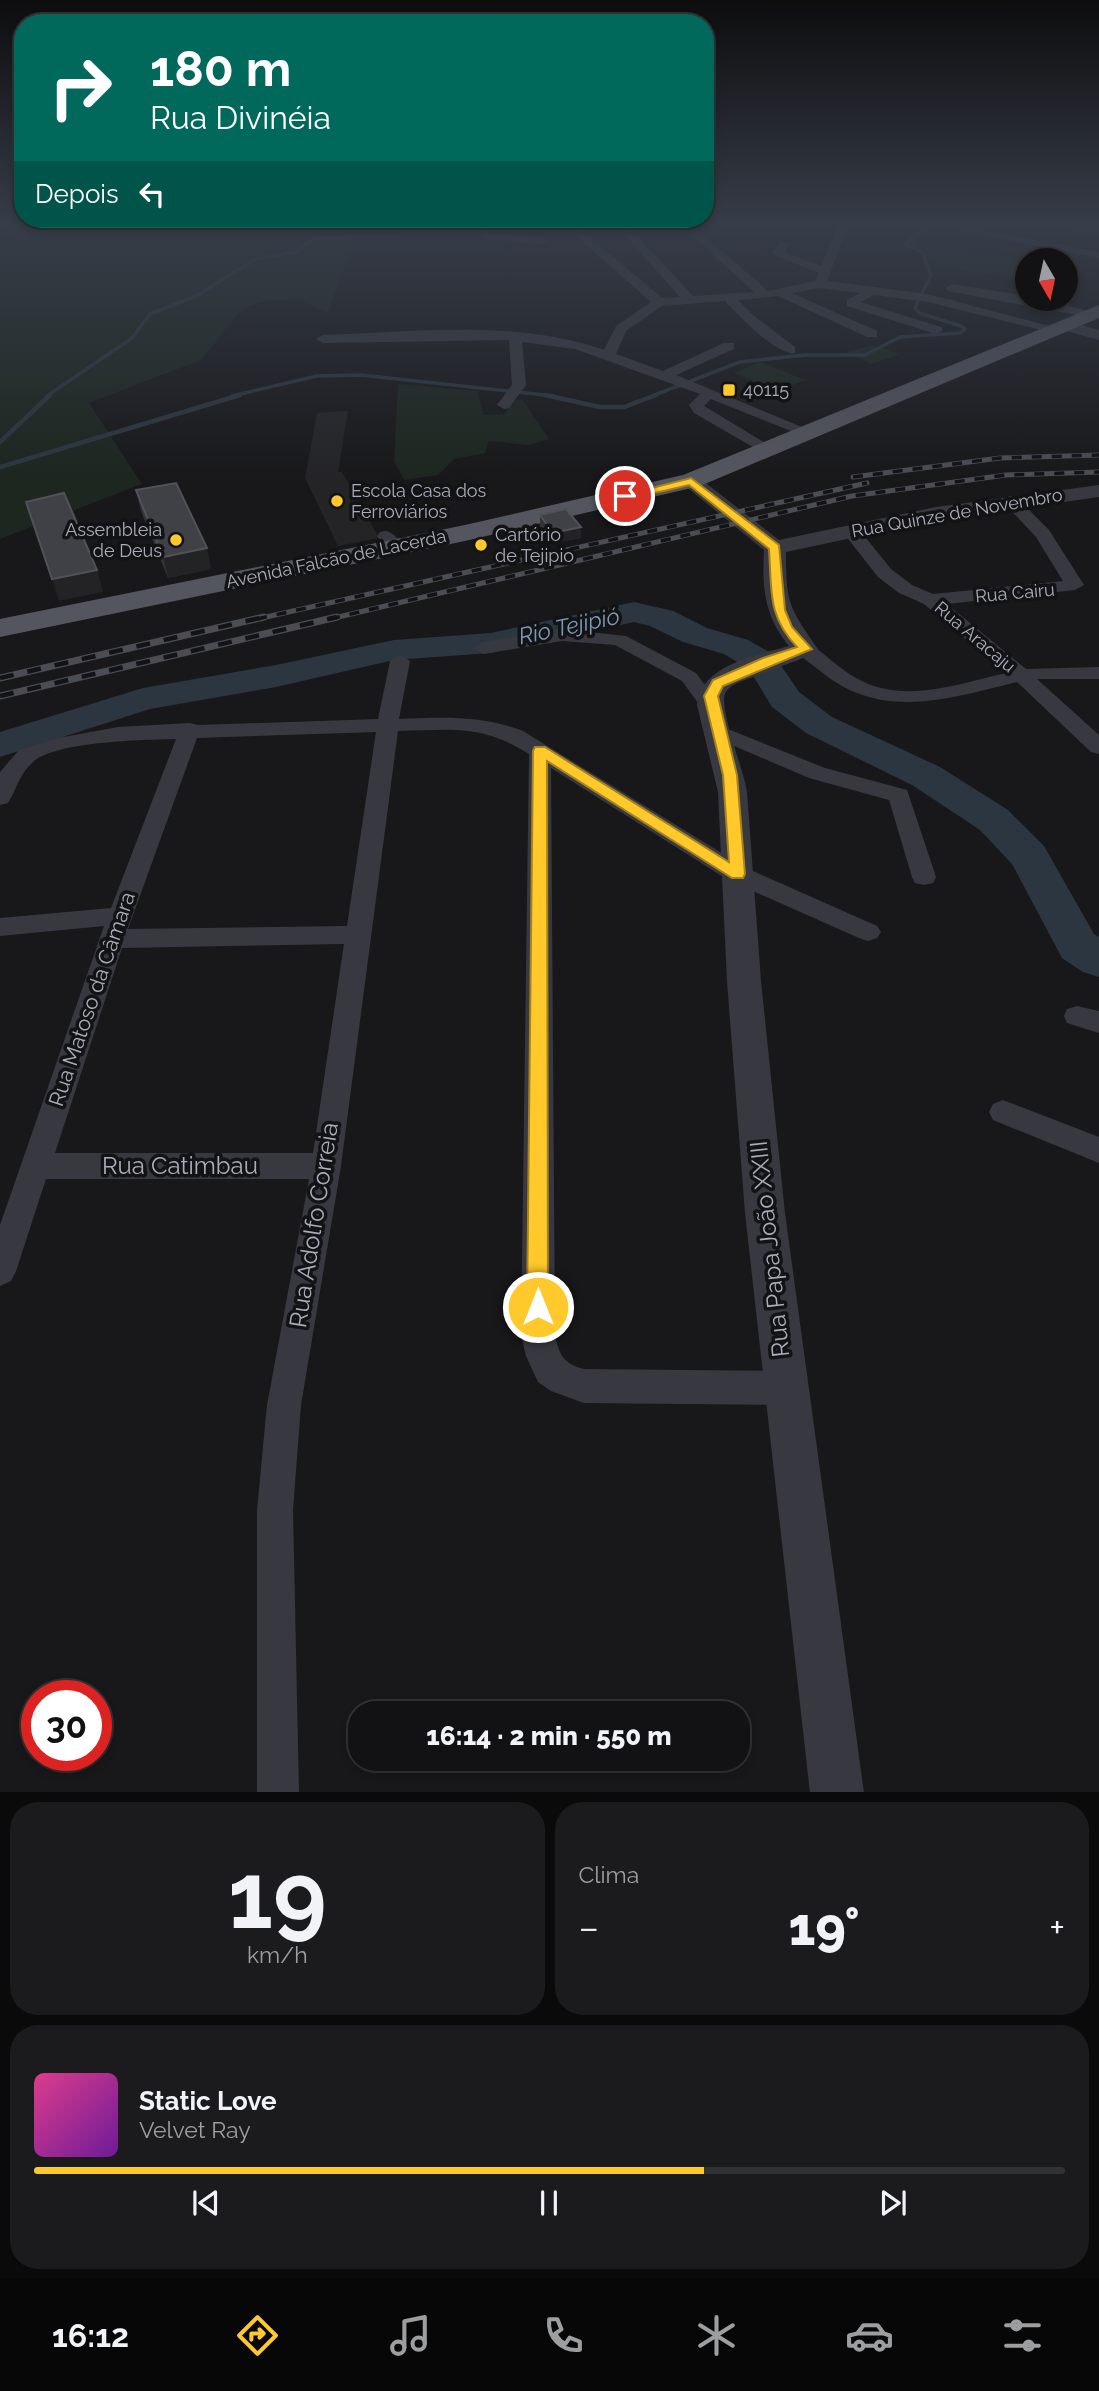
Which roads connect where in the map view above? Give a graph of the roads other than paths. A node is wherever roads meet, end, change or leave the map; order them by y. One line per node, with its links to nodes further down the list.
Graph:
1 (648, 310): 15 (street)
2 (740, 310): 14 (street)
3 (818, 310): 9 (street)
4 (872, 310): 8 (street)
5 (980, 310): 7 (street)
6 (1096, 313): 7 (main road, Avenida Falcão de Lacerda)
7 (1060, 327): 10 (street); 21 (main road, Avenida Falcão de Lacerda)
8 (936, 330)
9 (872, 334)
10 (1099, 335)
11 (516, 337): 12 (street); 15 (street); 18 (street)
12 (328, 343)
13 (729, 346): 16 (street)
14 (790, 350)
15 (609, 357): 16 (street)
16 (663, 376): 17 (street)
17 (706, 392): 19 (street); 20 (street)
18 (510, 396)
19 (743, 408): 20 (street); 21 (street)
20 (715, 419): 22 (street)
21 (806, 432): 22 (main road, Avenida Falcão de Lacerda)
22 (765, 449): 23 (main road, Avenida Falcão de Lacerda)
23 (691, 481): 27 (street); 29 (main road, Avenida Falcão de Lacerda)
24 (1099, 491): 25 (street, Rua Quinze de Novembro)
25 (1010, 501): 26 (street, Rua Quinze de Novembro); 28 (street, Rua Cairu)
26 (851, 531): 27 (street, Rua Quinze de Novembro); 28 (street, Rua Aracaju)
27 (775, 548): 31 (street)
28 (931, 600): 34 (street, Rua Aracaju)
29 (0, 628)
30 (483, 648): 35 (street, Rua Papa João XXIII)
31 (805, 649): 34 (street); 35 (street)
32 (400, 661): 36 (street, Rua Adolfo Correia)
33 (1099, 673): 34 (street)
34 (1021, 675): 38 (street, Rua Aracaju)
35 (716, 707): 41 (street, Rua Papa João XXIII); 42 (street)
36 (388, 724): 37 (street); 39 (street); 46 (street, Rua Adolfo Correia)
37 (190, 730): 40 (street); 44 (street, Rua Matoso da Câmara)
38 (1099, 747)
39 (540, 751): 41 (street); 52 (street)
40 (0, 798)
41 (737, 874): 45 (street); 52 (street, Rua Papa João XXIII)
42 (924, 877)
43 (0, 927): 44 (street)
44 (116, 927): 46 (street); 49 (street, Rua Matoso da Câmara)
45 (868, 932)
46 (357, 935): 50 (street, Rua Adolfo Correia)
47 (1003, 1112): 48 (street)
48 (1099, 1150)
49 (34, 1166): 50 (street, Rua Catimbau); 51 (street, Rua Matoso da Câmara)
50 (326, 1166): 53 (street, Rua Adolfo Correia)
51 (0, 1271)
52 (783, 1388): 54 (street, Rua Papa João XXIII)
53 (278, 1792)
54 (837, 1792)

